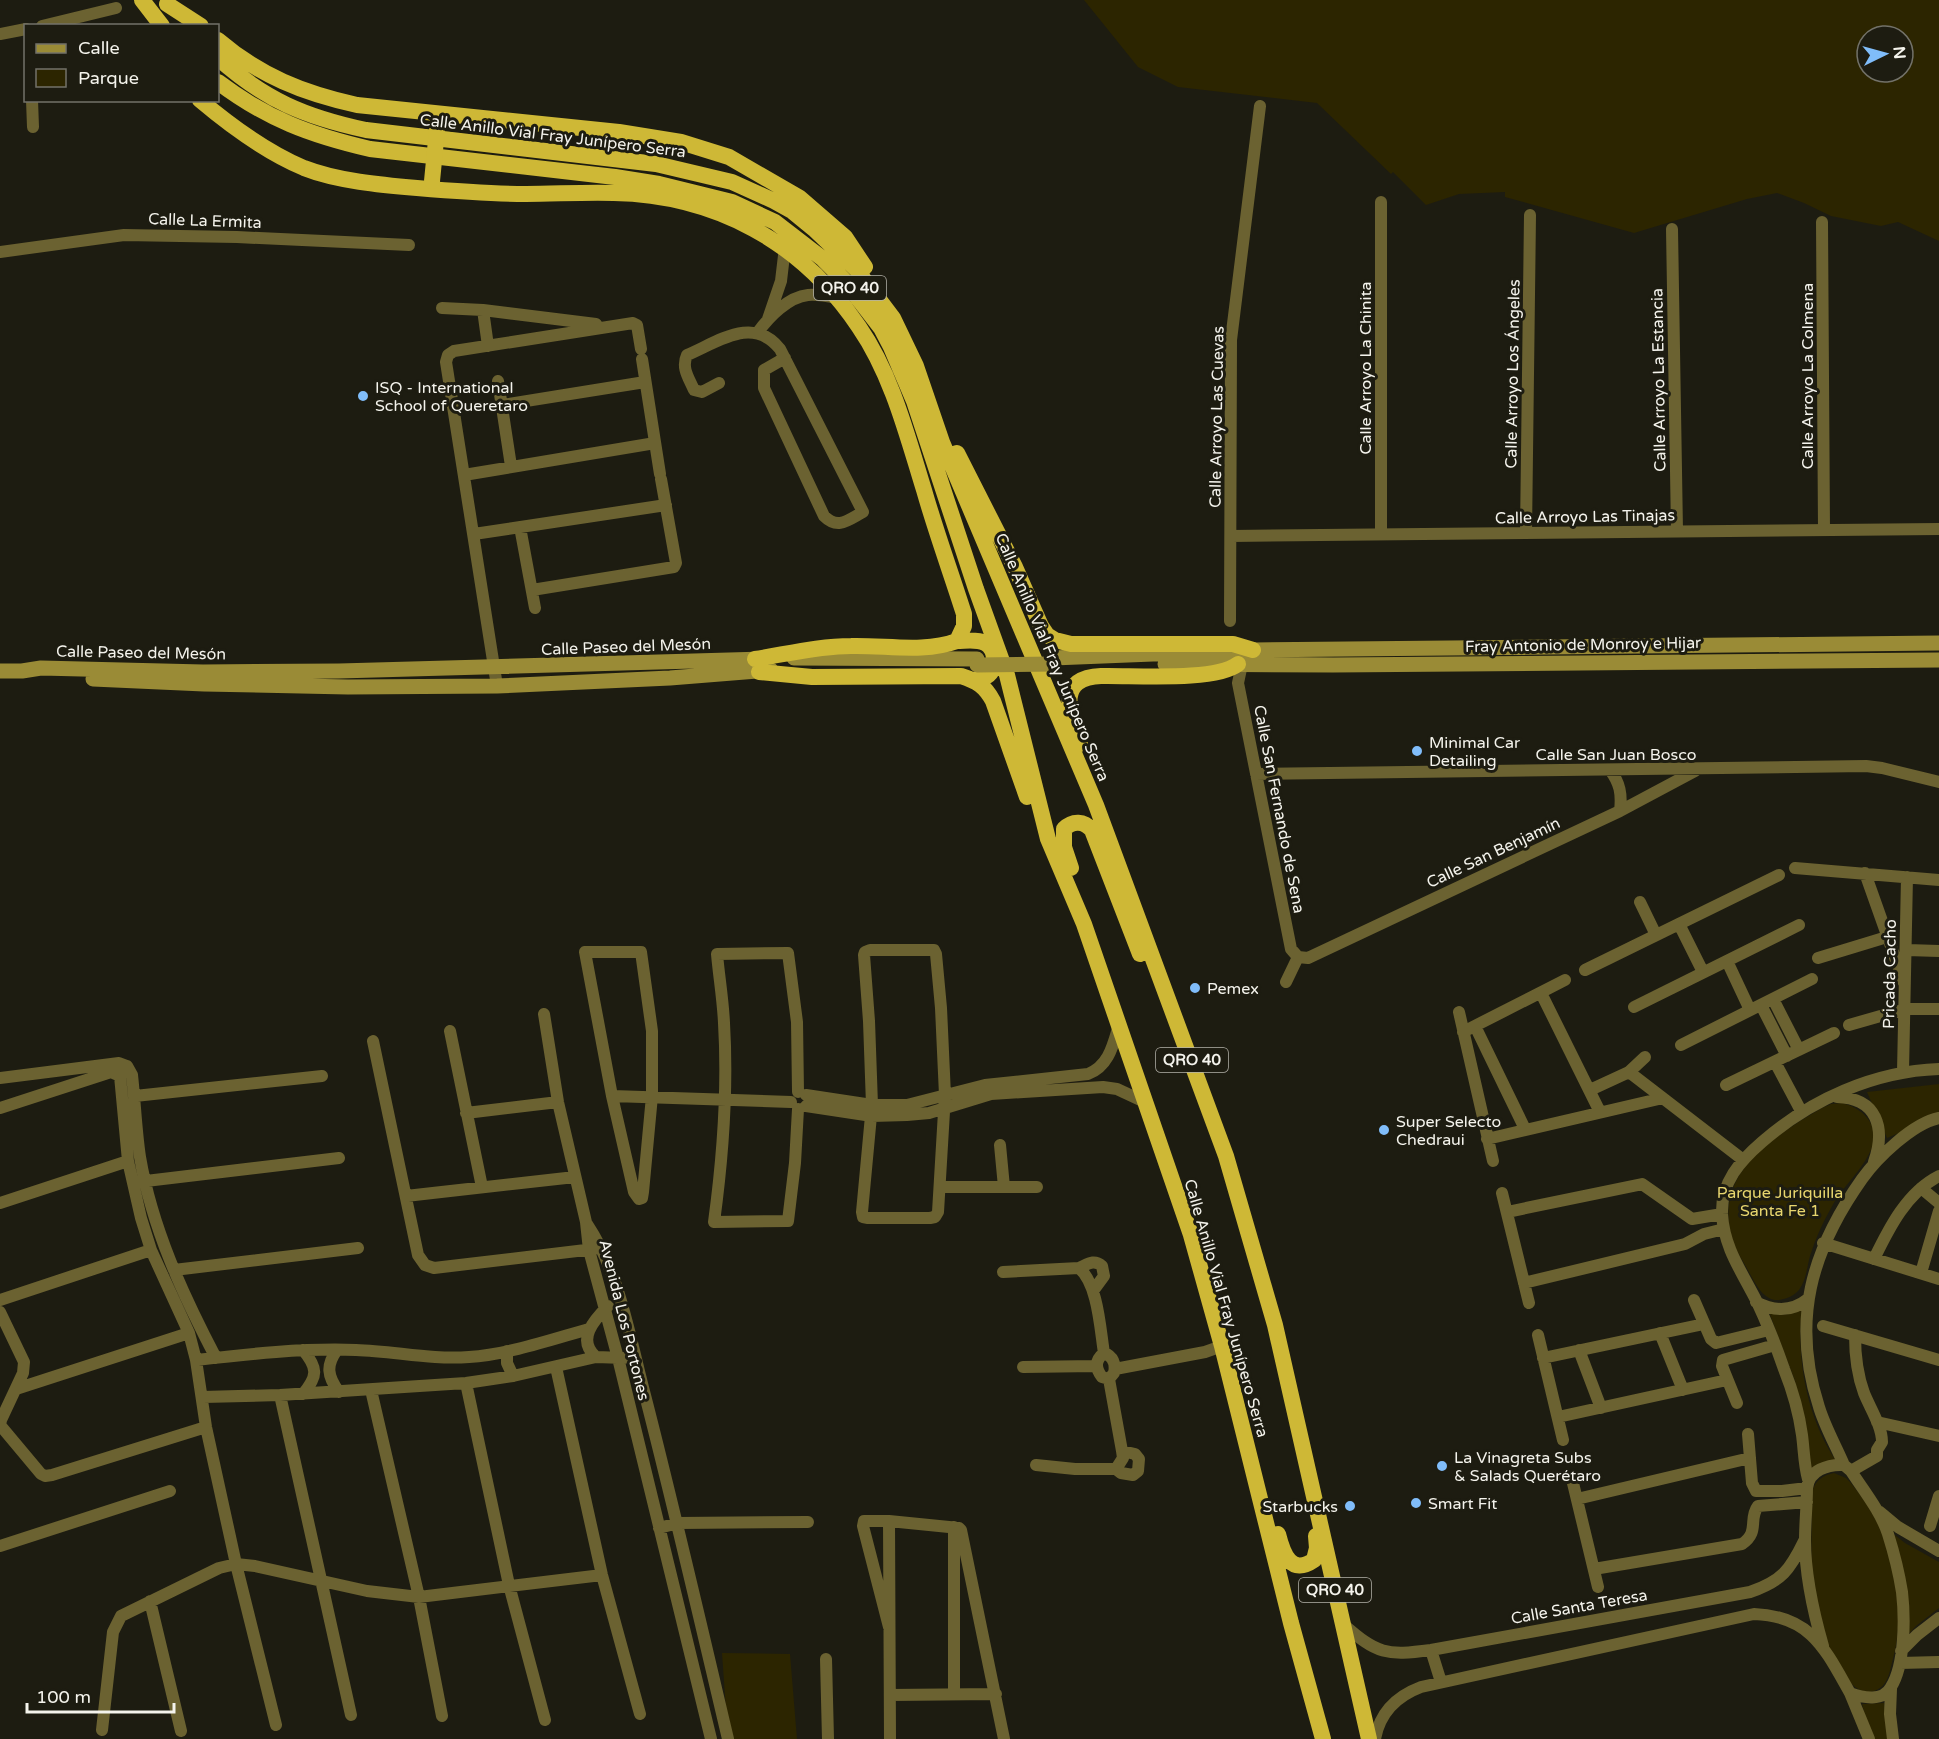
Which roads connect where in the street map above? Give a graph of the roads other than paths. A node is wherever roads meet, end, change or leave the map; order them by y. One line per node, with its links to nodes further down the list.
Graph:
1 (142, 0): 4 (highway)
2 (165, 2): 6 (highway); 7 (highway)
3 (116, 8): 5 (street)
4 (157, 22)
5 (50, 24)
6 (183, 24)
7 (198, 24)
8 (24, 29): 9 (street)
9 (0, 34)
10 (219, 41): 16 (highway)
11 (219, 59): 29 (highway, Calle Anillo Vial Fray Junípero Serra / QRO 40)
12 (219, 83): 53 (highway, Calle Anillo Vial Fray Junípero Serra / QRO 40)
13 (32, 102): 17 (street)
14 (202, 102): 18 (highway)
15 (1260, 106): 52 (street, Calle Arroyo Las Cuevas)
16 (439, 117): 18 (highway, bridge); 29 (highway)
17 (33, 127)
18 (431, 185): 24 (highway)
19 (1381, 202): 51 (street, Calle Arroyo La Chinita)
20 (1530, 215): 49 (street, Calle Arroyo Los Ángeles)
21 (1822, 222): 47 (street, Calle Arroyo La Colmena)
22 (1672, 229): 48 (street, Calle Arroyo La Estancia)
23 (409, 245): 25 (street, Calle La Ermita)
24 (785, 247): 26 (highway); 30 (street)
25 (0, 252)
26 (837, 298): 30 (street); 43 (highway)
27 (442, 308): 28 (street)
28 (483, 310): 31 (street); 33 (street)
29 (893, 318): 38 (highway, Calle Anillo Vial Fray Junípero Serra / QRO 40)
30 (768, 319): 32 (street)
31 (612, 326): 33 (street); 36 (street)
32 (758, 332): 34 (street); 37 (street)
33 (488, 346): 42 (street)
34 (785, 358): 34 (street)
35 (498, 381): 39 (street)
36 (645, 382): 39 (street); 40 (street)
37 (720, 383)
38 (923, 388): 60 (highway); 75 (highway, Calle Anillo Vial Fray Junípero Serra / QRO 40)
39 (502, 405): 41 (street)
40 (655, 442): 41 (street); 44 (street)
41 (511, 466): 42 (street)
42 (464, 475): 50 (street)
43 (924, 492): 53 (highway); 57 (highway)
44 (666, 505): 45 (street); 54 (street)
45 (520, 527): 50 (street); 54 (street)
46 (1939, 529): 47 (street, Calle Arroyo Las Tinajas)
47 (1824, 530): 48 (street, Calle Arroyo Las Tinajas)
48 (1677, 531): 49 (street, Calle Arroyo Las Tinajas)
49 (1527, 533): 51 (street, Calle Arroyo Las Tinajas)
50 (474, 534): 66 (street)
51 (1382, 534): 52 (street, Calle Arroyo Las Tinajas)
52 (1231, 536): 56 (street, Calle Arroyo Las Cuevas)
53 (976, 589): 77 (highway, Calle Anillo Vial Fray Junípero Serra / QRO 40)
54 (532, 590): 55 (street)
55 (535, 608)
56 (1230, 621)
57 (957, 641): 65 (highway); 67 (highway)
58 (1917, 643): 59 (main road, Fray Antonio de Monroy e Hijar); 61 (main road, Fray Antonio de Monroy e Hijar); 62 (main road)
59 (1939, 643)
60 (1253, 650): 61 (main road, Fray Antonio de Monroy e Hijar); 64 (main road, Fray Antonio de Monroy e Hijar)
61 (1607, 655): 62 (main road, Fray Antonio de Monroy e Hijar); 64 (main road, Fray Antonio de Monroy e Hijar)
62 (1917, 660): 63 (main road, Fray Antonio de Monroy e Hijar)
63 (1939, 660)
64 (1235, 661): 67 (main road); 73 (street, Calle San Fernando de Sena); 75 (highway)
65 (757, 666): 66 (main road, Calle Paseo del Mesón); 67 (highway); 70 (main road, Calle Paseo del Mesón)
66 (495, 668): 69 (main road, Calle Paseo del Mesón); 70 (street)
67 (976, 668): 77 (highway)
68 (0, 671): 69 (main road, Calle Paseo del Mesón)
69 (203, 678): 70 (main road, Calle Paseo del Mesón)
70 (497, 686)
71 (1610, 770): 72 (street, Calle San Juan Bosco); 73 (street, Calle San Juan Bosco); 76 (street)
72 (1699, 770): 74 (street, Calle San Juan Bosco); 76 (street, Calle San Benjamín)
73 (1256, 774): 91 (street, Calle San Fernando de Sena)
74 (1939, 782)
75 (1096, 805): 94 (highway, Calle Anillo Vial Fray Junípero Serra / QRO 40)
76 (1620, 810): 91 (street, Calle San Benjamín)
77 (1048, 839): 84 (highway, Calle Anillo Vial Fray Junípero Serra / QRO 40)
78 (1795, 868): 79 (street)
79 (1865, 873): 81 (street); 88 (street)
80 (1779, 875): 85 (street)
81 (1907, 877): 82 (street); 89 (street, Pricada Cacho)
82 (1939, 880)
83 (1640, 902): 87 (street)
84 (1084, 924): 94 (highway); 109 (highway, Calle Anillo Vial Fray Junípero Serra / QRO 40)
85 (1679, 924): 87 (street); 96 (street)
86 (1799, 925): 93 (street)
87 (1656, 935): 95 (street)
88 (1887, 937): 92 (street); 100 (street)
89 (1907, 950): 90 (street); 100 (street, Pricada Cacho)
90 (1939, 951)
91 (1298, 957): 99 (street)
92 (1818, 958)
93 (1727, 961): 96 (street); 104 (street)
94 (1155, 965): 238 (highway, Calle Anillo Vial Fray Junípero Serra / QRO 40)
95 (1585, 970)
96 (1703, 972): 103 (street)
97 (1812, 979): 102 (street)
98 (1565, 980): 101 (street)
99 (1286, 982)
100 (1906, 989): 105 (street, Pricada Cacho)
101 (1545, 991): 111 (street); 130 (street)
102 (1773, 999): 104 (street); 117 (street)
103 (1634, 1006)
104 (1756, 1007): 116 (street); 119 (street)
105 (1905, 1009): 106 (street); 110 (street); 124 (street, Pricada Cacho)
106 (1939, 1009)
107 (1459, 1012): 113 (street)
108 (544, 1014): 138 (street, Avenida Los Portones)
109 (1119, 1025): 120 (street); 140 (highway, Calle Anillo Vial Fray Junípero Serra / QRO 40)
110 (1849, 1025)
111 (1475, 1026): 113 (street); 147 (street)
112 (450, 1031): 145 (street)
113 (1463, 1032): 148 (street)
114 (1834, 1034): 117 (street)
115 (373, 1041): 164 (street)
116 (1681, 1045)
117 (1799, 1050): 119 (street)
118 (1645, 1058): 123 (street)
119 (1781, 1059): 128 (street); 143 (street)
120 (1098, 1069): 127 (street); 129 (street)
121 (1939, 1069): 124 (street)
122 (123, 1071): 126 (street); 131 (street); 141 (street); 152 (street)
123 (1629, 1072): 130 (street); 135 (street)
124 (1903, 1072): 134 (street)
125 (322, 1076): 131 (street)
126 (0, 1078)
127 (1036, 1085): 129 (street); 139 (street)
128 (1726, 1085)
129 (1103, 1087): 140 (street)
130 (1594, 1089): 144 (street)
131 (135, 1096): 157 (street)
132 (612, 1096): 133 (street); 133 (street); 133 (street)
133 (652, 1096): 136 (street)
134 (1830, 1096): 143 (street); 154 (street)
135 (1663, 1098): 144 (street); 151 (street)
136 (725, 1100): 137 (street); 137 (street); 137 (street)
137 (800, 1101): 142 (street)
138 (558, 1102): 145 (street); 156 (street, Avenida Los Portones)
139 (945, 1102): 142 (street); 142 (street); 159 (street)
140 (1147, 1103): 202 (highway, Calle Anillo Vial Fray Junípero Serra / QRO 40)
141 (0, 1108)
142 (872, 1110): 159 (street)
143 (1801, 1111): 151 (street)
144 (1600, 1112): 147 (street)
145 (466, 1113): 158 (street)
146 (1939, 1118): 154 (street)
147 (1525, 1129): 148 (street)
148 (1487, 1138): 153 (street)
149 (1000, 1145): 160 (street)
150 (339, 1158): 157 (street)
151 (1742, 1160): 170 (street)
152 (128, 1161): 165 (street); 171 (street)
153 (1493, 1161)
154 (1873, 1163): 173 (street)
155 (1939, 1176): 162 (street)
156 (575, 1177): 158 (street); 175 (street, Avenida Los Portones)
157 (146, 1181): 169 (street)
158 (482, 1187): 164 (street)
159 (940, 1187): 160 (street)
160 (1004, 1187): 161 (street)
161 (1036, 1187)
162 (1921, 1188): 166 (street); 177 (street)
163 (1502, 1193): 168 (street)
164 (406, 1196): 175 (street)
165 (0, 1203)
166 (1939, 1203)
167 (1939, 1211): 181 (street)
168 (1507, 1212): 170 (street); 183 (street)
169 (154, 1214): 171 (street); 179 (street)
170 (1722, 1214): 172 (street)
171 (141, 1218): 176 (street)
172 (1724, 1229): 183 (street); 189 (street)
173 (1823, 1244): 177 (street); 186 (street)
174 (358, 1248): 179 (street)
175 (595, 1249): 185 (street, Avenida Los Portones); 191 (street, Avenida Los Portones)
176 (152, 1250): 187 (street); 197 (street)
177 (1874, 1259): 181 (street)
178 (1079, 1268): 180 (street); 184 (street); 184 (street)
179 (174, 1270): 210 (street)
180 (1004, 1272)
181 (1921, 1273): 182 (street)
182 (1939, 1279)
183 (1524, 1283): 190 (street)
184 (1093, 1291): 215 (street)
185 (620, 1296): 191 (street); 208 (street, Avenida Los Portones)
186 (1808, 1299): 189 (street); 243 (street)
187 (0, 1300)
188 (1694, 1300): 193 (street)
189 (1756, 1302): 196 (street)
190 (1529, 1303)
191 (605, 1310): 195 (street); 212 (street, Avenida Los Portones)
192 (0, 1311): 223 (street)
193 (1704, 1324): 196 (street); 198 (street)
194 (1823, 1326): 200 (street)
195 (589, 1329): 206 (street); 209 (street)
196 (1769, 1330): 201 (street)
197 (189, 1333): 213 (street); 223 (street)
198 (1660, 1333): 205 (street); 225 (street)
199 (1538, 1335): 211 (street)
200 (1855, 1335): 214 (street); 233 (street)
201 (1775, 1345): 221 (street); 246 (street)
202 (1222, 1346): 215 (street); 240 (highway, Calle Anillo Vial Fray Junípero Serra / QRO 40)
203 (303, 1350): 204 (street); 210 (street); 227 (street)
204 (337, 1350): 207 (street); 226 (street)
205 (1579, 1350): 211 (street); 231 (street)
206 (507, 1351): 207 (street); 219 (street)
207 (490, 1355): 220 (street)
208 (634, 1356): 212 (street); 254 (street, Avenida Los Portones)
209 (596, 1357): 212 (street); 217 (street)
210 (216, 1358): 213 (street)
211 (1543, 1358): 232 (street)
212 (618, 1359): 257 (street, Avenida Los Portones)
213 (196, 1360): 229 (street)
214 (1939, 1360)
215 (1114, 1365): 216 (street); 216 (street); 239 (street)
216 (1096, 1366): 218 (street)
217 (556, 1367): 219 (street); 263 (street)
218 (1023, 1367)
219 (513, 1376): 220 (street)
220 (492, 1380): 222 (street)
221 (1727, 1380): 225 (street); 230 (street)
222 (466, 1383): 224 (street); 265 (street)
223 (16, 1389): 234 (street)
224 (371, 1390): 226 (street); 267 (street)
225 (1683, 1390): 231 (street)
226 (339, 1392): 227 (street)
227 (303, 1394): 228 (street)
228 (280, 1395): 229 (street); 264 (street)
229 (203, 1397): 234 (street)
230 (1737, 1403)
231 (1601, 1408): 232 (street)
232 (1558, 1417): 237 (street)
233 (1876, 1422): 236 (street); 243 (street)
234 (206, 1427): 261 (street)
235 (1748, 1434): 241 (street)
236 (1939, 1436)
237 (1563, 1440)
238 (1300, 1442): 240 (highway); 270 (highway, Calle Anillo Vial Fray Junípero Serra / QRO 40)
239 (1122, 1451): 244 (street); 244 (street)
240 (1249, 1453): 295 (highway, Calle Anillo Vial Fray Junípero Serra / QRO 40)
241 (1750, 1458): 246 (street); 249 (street)
242 (1036, 1465): 244 (street)
243 (1847, 1467): 246 (street); 251 (street)
244 (1116, 1469)
245 (1572, 1479): 249 (street)
246 (1807, 1484): 250 (street)
247 (170, 1491): 259 (street)
248 (1939, 1496): 255 (street)
249 (1577, 1499): 262 (street)
250 (1807, 1502): 258 (street); 262 (street)
251 (1874, 1508): 260 (street); 274 (street)
252 (889, 1521): 256 (street); 271 (street); 271 (street)
253 (808, 1522): 254 (street)
254 (678, 1523): 257 (street); 290 (street, Avenida Los Portones)
255 (1930, 1526)
256 (954, 1527): 280 (street); 281 (street)
257 (658, 1528): 291 (street, Avenida Los Portones)
258 (1805, 1540): 272 (street); 273 (street, Calle Santa Teresa)
259 (0, 1546)
260 (1939, 1551)
261 (236, 1564): 264 (street); 268 (street); 287 (street)
262 (1594, 1569): 266 (street)
263 (602, 1575): 265 (street); 283 (street)
264 (320, 1582): 267 (street); 284 (street)
265 (509, 1585): 267 (street); 286 (street)
266 (1598, 1587)
267 (419, 1597): 285 (street)
268 (150, 1600): 288 (street); 289 (street)
269 (1939, 1618): 274 (street)
270 (1343, 1624): 273 (street, Calle Santa Teresa); 296 (highway, Calle Anillo Vial Fray Junípero Serra / QRO 40)
271 (889, 1627): 282 (street)
272 (1823, 1646): 277 (street); 279 (street)
273 (1431, 1650): 277 (street)
274 (1900, 1657): 276 (street); 278 (street)
275 (826, 1659): 292 (street)
276 (1939, 1662)
277 (1441, 1682): 297 (street)
278 (1891, 1689): 279 (street); 299 (street)
279 (1850, 1693): 298 (street)
280 (954, 1694): 281 (street); 282 (street)
281 (996, 1694): 294 (street)
282 (890, 1695): 293 (street)
283 (640, 1714)
284 (351, 1715)
285 (442, 1716)
286 (545, 1720)
287 (276, 1725)
288 (102, 1730)
289 (181, 1731)
290 (727, 1737): 291 (street)
291 (711, 1739)
292 (828, 1739)
293 (890, 1739)
294 (1004, 1739)
295 (1323, 1739)
296 (1369, 1739)
297 (1375, 1739)
298 (1869, 1739)
299 (1893, 1739)

